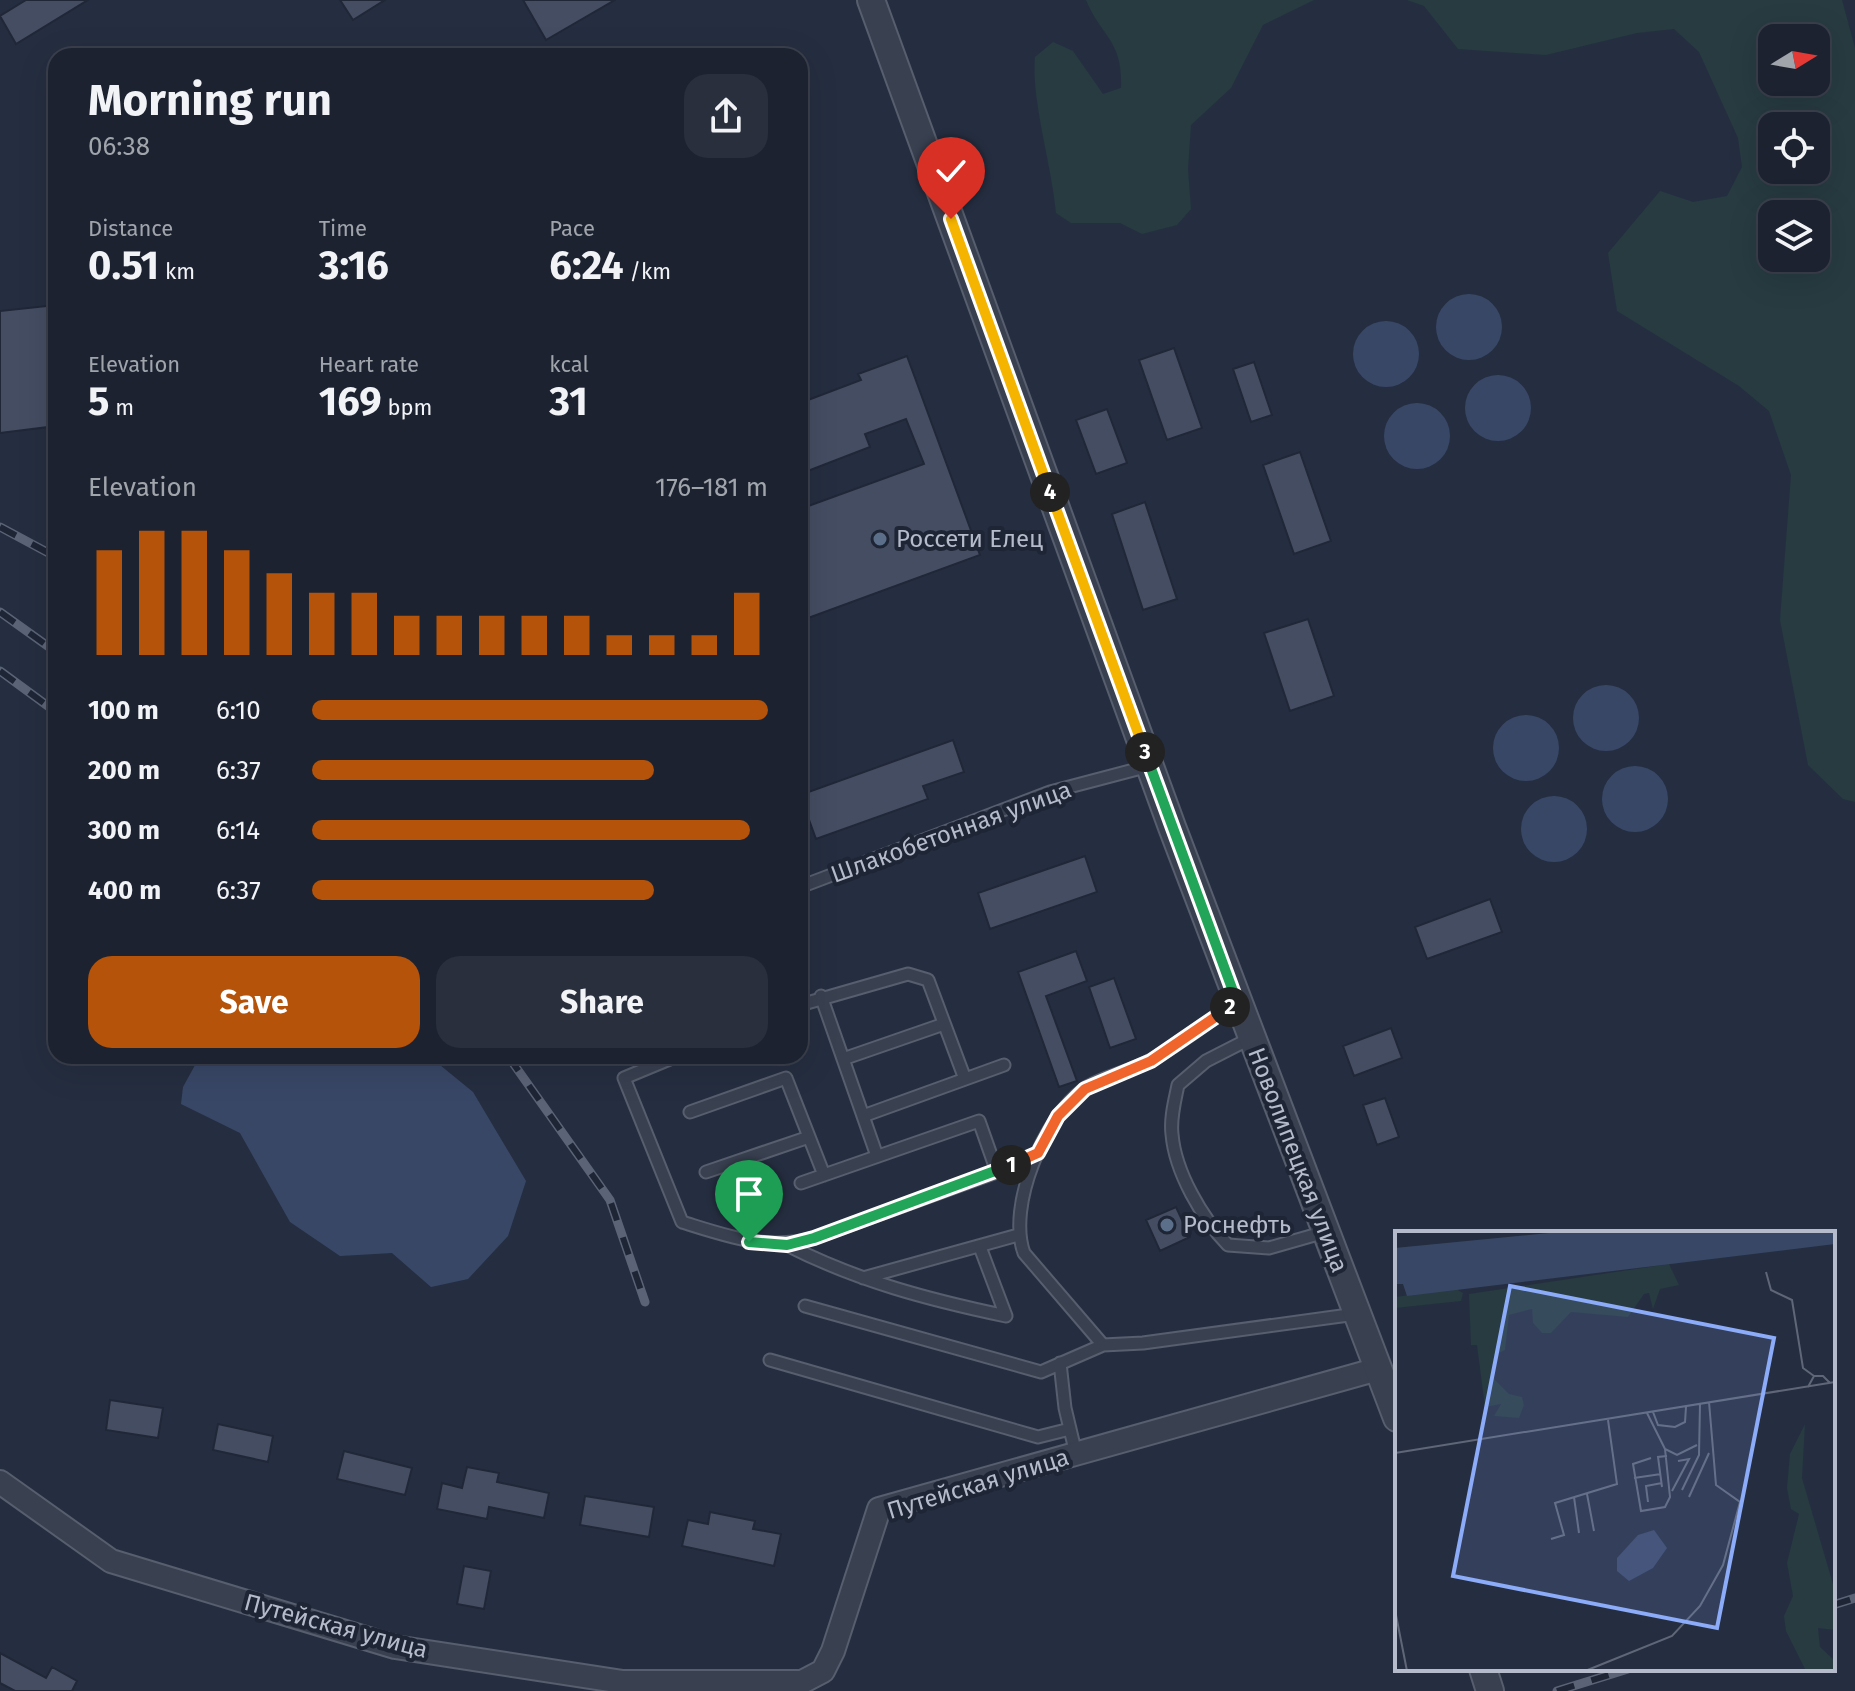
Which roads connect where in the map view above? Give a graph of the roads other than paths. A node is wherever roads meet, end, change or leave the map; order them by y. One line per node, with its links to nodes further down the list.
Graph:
1 (871, 0): 2 (street, Новолипецкая улица)
2 (1150, 766): 3 (lane, Шлакобетонная улица); 6 (street, Новолипецкая улица)
3 (808, 884)
4 (821, 996): 5 (lane); 7 (lane); 9 (lane)
5 (808, 1002)
6 (1237, 1002): 8 (street, Новолипецкая улица); 16 (lane)
7 (944, 1024): 9 (lane); 12 (lane)
8 (1251, 1038): 22 (street, Новолипецкая улица); 22 (lane)
9 (843, 1059): 14 (lane)
10 (658, 1064): 24 (lane)
11 (1004, 1065): 12 (lane)
12 (965, 1079): 14 (lane)
13 (690, 1112): 15 (lane)
14 (863, 1116): 17 (lane)
15 (809, 1137): 18 (lane); 20 (lane)
16 (1038, 1153): 19 (lane); 23 (lane)
17 (877, 1156): 19 (lane); 20 (lane)
18 (706, 1172)
19 (997, 1172): 24 (lane)
20 (824, 1175): 21 (lane)
21 (801, 1183)
22 (1325, 1232): 28 (street, Новолипецкая улица)
23 (1018, 1235): 25 (lane); 29 (lane)
24 (787, 1245): 26 (lane)
25 (980, 1247): 26 (lane); 26 (lane)
26 (862, 1278)
27 (805, 1306): 31 (lane)
28 (1357, 1314): 29 (lane); 32 (street, Новолипецкая улица)
29 (1103, 1345): 31 (lane)
30 (770, 1360): 34 (lane)
31 (1060, 1363): 34 (lane)
32 (1378, 1369): 33 (street, Новолипецкая улица); 35 (street, Путейская улица)
33 (1395, 1413)
34 (1070, 1429): 35 (lane)
35 (1076, 1454): 36 (street, Путейская улица)
36 (0, 1482)
37 (1484, 1671): 38 (street)
38 (1490, 1691)

